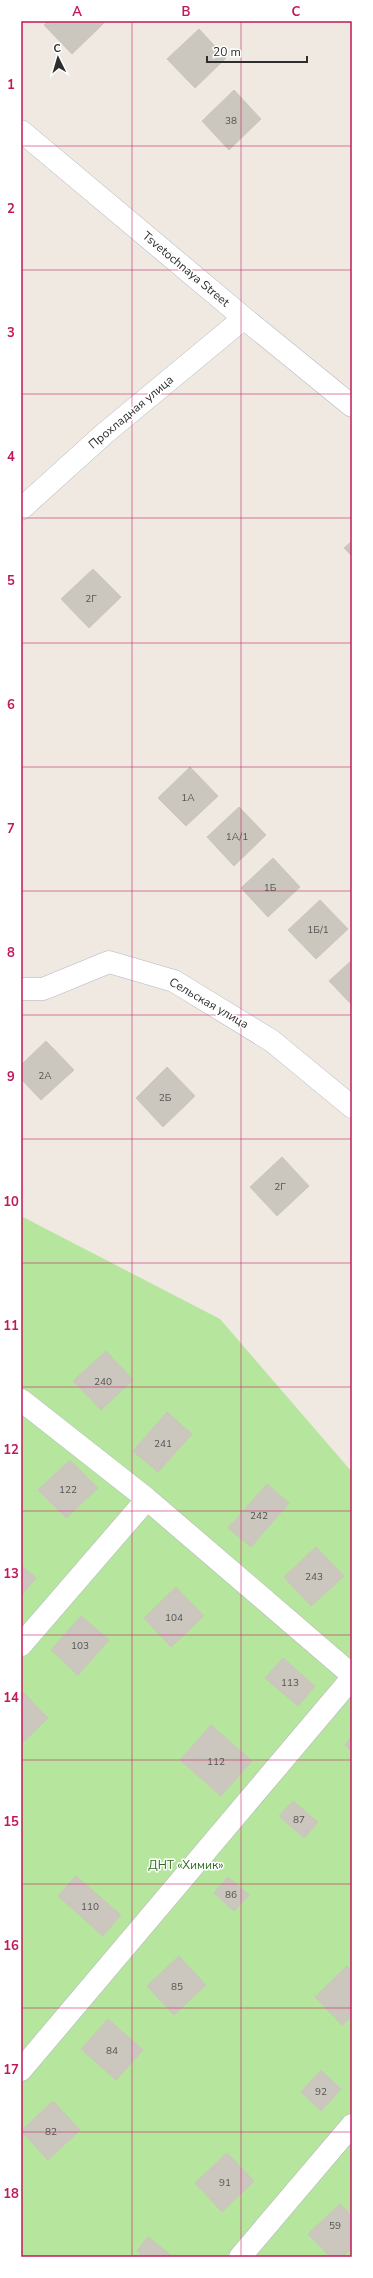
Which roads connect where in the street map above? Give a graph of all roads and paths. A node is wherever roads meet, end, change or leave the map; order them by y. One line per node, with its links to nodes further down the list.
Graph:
1 (21, 131): 2 (street, Tsvetochnaya Street)
2 (244, 318): 3 (street, Tsvetochnaya Street); 4 (street, Прохладная улица)
3 (352, 406)
4 (21, 509)
5 (21, 989): 6 (street, Сельская улица)
6 (352, 1107)
7 (21, 1400): 8 (street)
8 (147, 1498): 9 (street); 10 (street)
9 (21, 1645)
10 (352, 1676): 11 (street)
11 (21, 2070)
12 (352, 2125): 13 (street)
13 (240, 2257)

